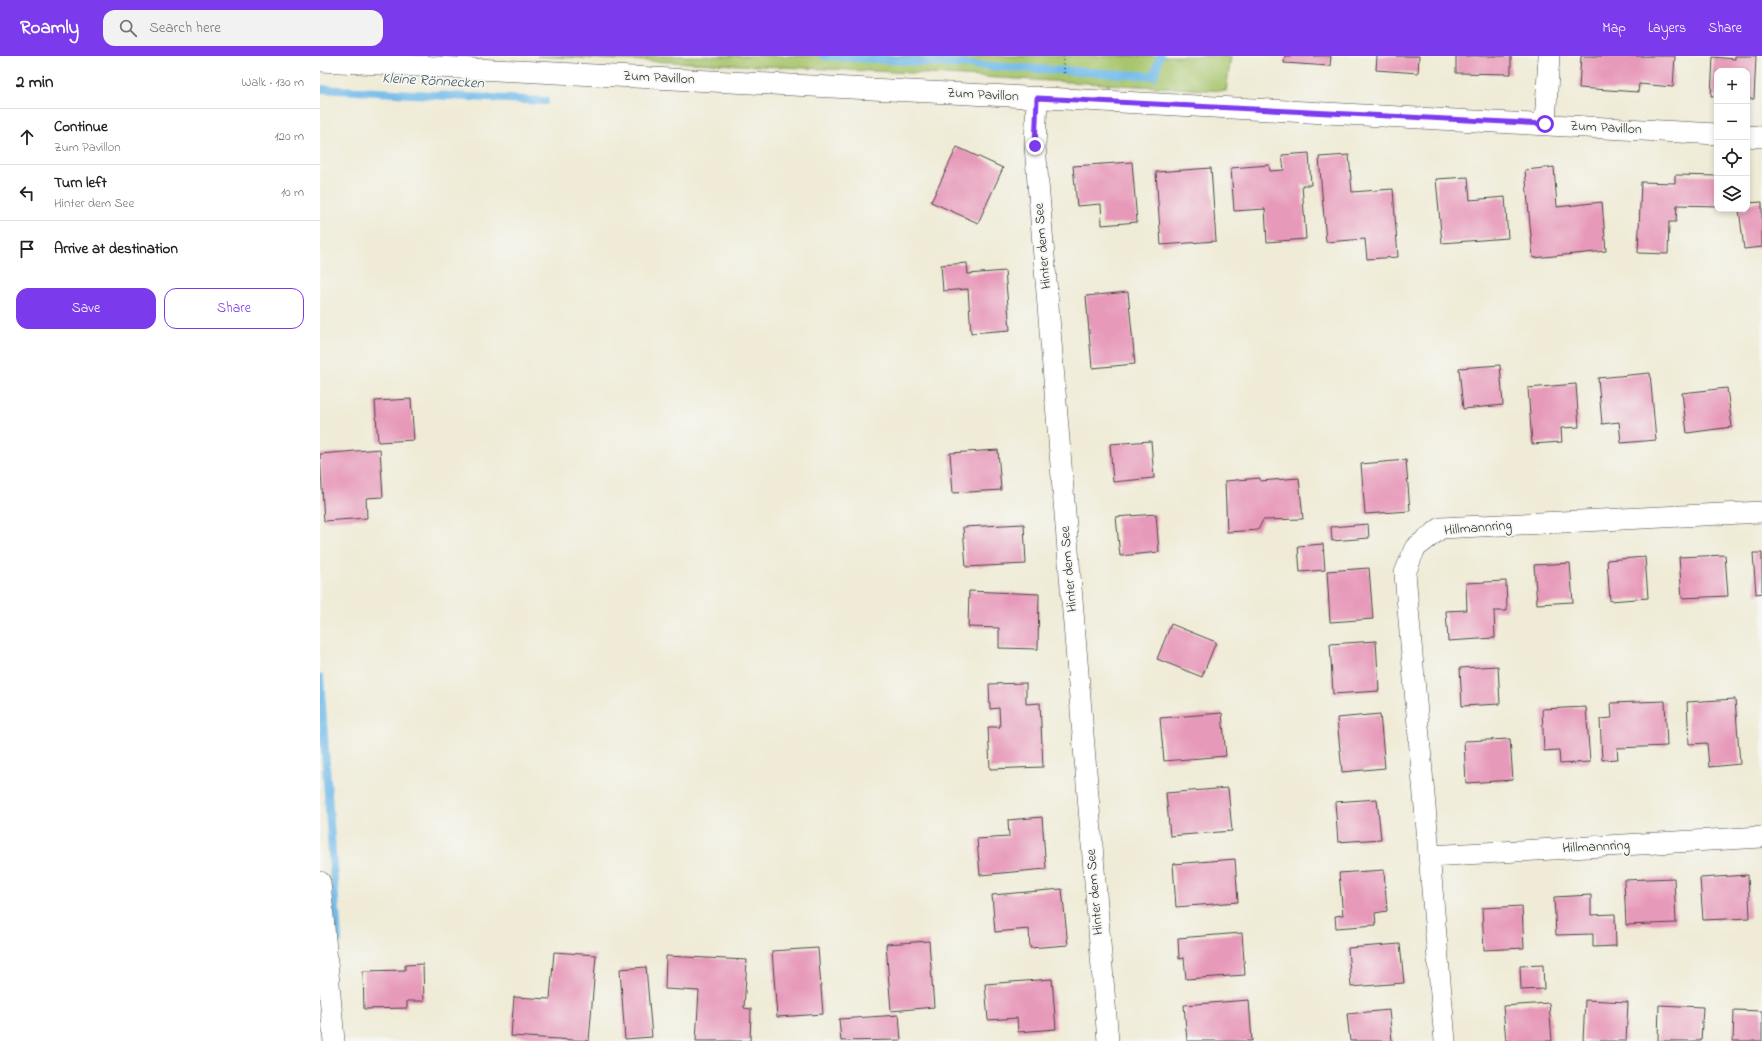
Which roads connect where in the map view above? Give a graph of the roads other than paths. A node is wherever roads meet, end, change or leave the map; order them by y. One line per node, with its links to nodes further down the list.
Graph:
1 (1549, 56): 5 (street)
2 (395, 60): 3 (street, Zum Pavillon); 4 (street, Zum Pavillon)
3 (320, 61)
4 (1037, 98): 5 (street, Zum Pavillon); 14 (street, Hinter dem See)
5 (1545, 124): 6 (street, Zum Pavillon)
6 (1714, 134)
7 (1750, 136): 8 (street)
8 (1762, 137)
9 (1762, 512): 11 (street, Hillmannring)
10 (1762, 837): 11 (street, Hillmannring)
11 (1430, 856): 15 (street, Hillmannring)
12 (320, 882): 13 (street)
13 (334, 1041)
14 (1108, 1041)
15 (1445, 1041)

